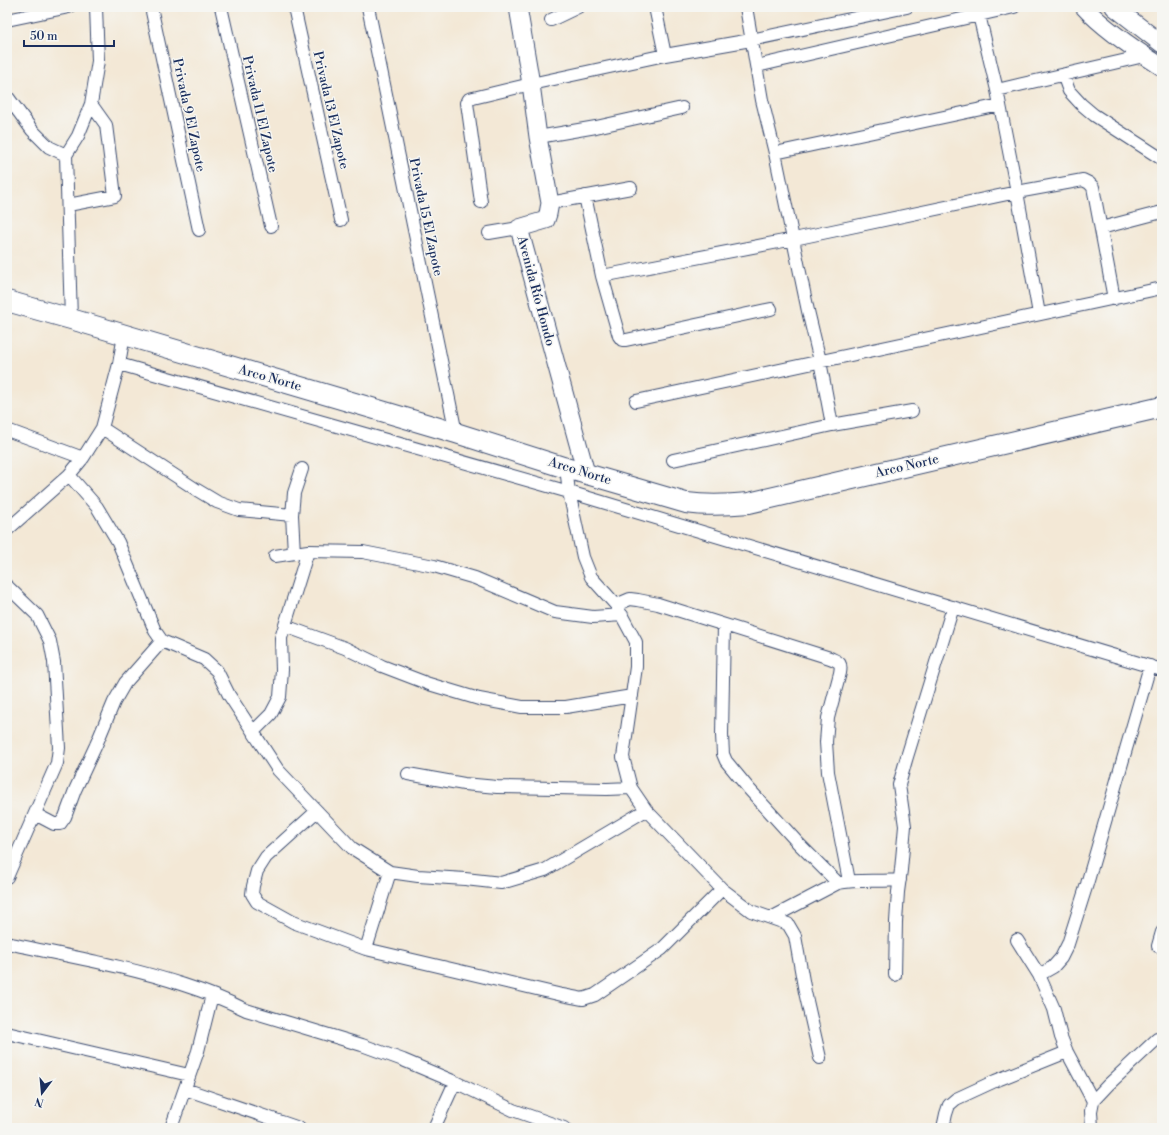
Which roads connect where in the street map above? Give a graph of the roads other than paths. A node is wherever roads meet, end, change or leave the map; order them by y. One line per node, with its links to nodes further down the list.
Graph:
1 (69, 7): 16 (street)
2 (96, 7): 28 (street)
3 (151, 7): 46 (street, Privada 9 El Zapote)
4 (222, 7): 43 (street, Privada 11 El Zapote)
5 (294, 7): 42 (street, Privada 13 El Zapote)
6 (368, 7): 65 (street, Privada 15 El Zapote)
7 (518, 7): 25 (main road, Avenida Río Hondo)
8 (578, 7): 17 (street)
9 (655, 7): 20 (street)
10 (746, 7): 18 (street)
11 (907, 7): 18 (street)
12 (1014, 7): 15 (street)
13 (1084, 7): 21 (main road)
14 (1114, 7): 19 (main road)
15 (976, 11): 22 (street); 26 (street)
16 (7, 20)
17 (551, 20)
18 (752, 40): 20 (street); 22 (street)
19 (1162, 44)
20 (665, 55): 25 (street)
21 (1144, 56): 23 (main road); 24 (street)
22 (757, 66): 32 (street)
23 (1162, 67)
24 (1065, 74): 26 (street); 34 (street)
25 (531, 84): 31 (main road, Avenida Río Hondo); 38 (street)
26 (997, 90): 29 (street)
27 (7, 96): 33 (street)
28 (91, 104): 33 (street); 40 (street)
29 (1000, 105): 32 (street); 36 (street)
30 (682, 108): 31 (street)
31 (538, 136): 39 (main road, Avenida Río Hondo)
32 (775, 153): 48 (street)
33 (66, 155): 40 (street)
34 (1162, 159)
35 (632, 188): 37 (street)
36 (1017, 192): 45 (street); 48 (street); 54 (street)
37 (585, 196): 39 (street); 49 (street)
38 (481, 202)
39 (550, 202): 44 (main road, Avenida Río Hondo)
40 (68, 205): 55 (street)
41 (1162, 212): 45 (street)
42 (341, 220)
43 (271, 226)
44 (519, 228): 47 (street); 70 (main road, Avenida Río Hondo)
45 (1101, 228): 51 (street)
46 (199, 230)
47 (489, 233)
48 (794, 240): 49 (street); 57 (street)
49 (602, 276): 53 (street)
50 (1162, 288): 51 (street)
51 (1114, 299): 54 (street)
52 (7, 301): 55 (main road, Arco Norte)
53 (772, 309)
54 (1039, 314): 57 (street)
55 (71, 319): 56 (main road, Arco Norte)
56 (124, 335): 58 (street); 65 (main road, Arco Norte)
57 (820, 361): 59 (street); 62 (street)
58 (118, 364): 63 (street); 72 (street)
59 (636, 401)
60 (1162, 407): 70 (main road, Arco Norte)
61 (912, 411): 62 (street)
62 (832, 425): 67 (street)
63 (102, 428): 66 (street); 73 (street)
64 (7, 430): 66 (street)
65 (456, 433): 68 (main road, Arco Norte)
66 (83, 458): 71 (street)
67 (673, 460)
68 (566, 468): 70 (main road, Arco Norte); 72 (street)
69 (302, 469): 73 (street)
70 (586, 473)
71 (69, 475): 74 (street); 83 (street)
72 (569, 492): 79 (street); 80 (street)
73 (292, 514): 76 (street)
74 (7, 529)
75 (308, 551): 76 (street); 80 (street); 82 (street)
76 (294, 553): 77 (street)
77 (275, 556)
78 (7, 586): 92 (street)
79 (953, 607): 84 (street); 95 (street)
80 (619, 610): 81 (street); 86 (street)
81 (724, 625): 96 (street); 96 (street)
82 (285, 626): 86 (street); 87 (street)
83 (162, 641): 87 (street); 92 (street)
84 (1150, 666): 85 (street); 105 (street)
85 (1162, 670)
86 (632, 696): 89 (street)
87 (254, 732): 91 (street)
88 (408, 774): 89 (street)
89 (631, 788): 90 (street)
90 (646, 810): 93 (street); 97 (street)
91 (317, 811): 93 (street); 103 (street)
92 (35, 814): 94 (street)
93 (390, 872): 103 (street)
94 (7, 877)
95 (900, 880): 96 (street); 104 (street)
96 (843, 882): 98 (street)
97 (722, 889): 98 (street); 103 (street)
98 (771, 918): 110 (street)
99 (1162, 932): 102 (street)
100 (1018, 940): 105 (street)
101 (7, 943): 106 (street)
102 (1158, 946)
103 (366, 949)
104 (895, 975)
105 (1039, 975): 109 (street)
106 (212, 995): 111 (street); 112 (street)
107 (7, 1033): 111 (street)
108 (1157, 1039): 114 (street)
109 (1067, 1052): 114 (street); 119 (street)
110 (820, 1058)
111 (189, 1075): 113 (street)
112 (455, 1082): 117 (street); 118 (street)
113 (185, 1089): 115 (street); 116 (street)
114 (1093, 1101): 120 (street)
115 (171, 1128)
116 (299, 1128)
117 (434, 1128)
118 (564, 1128)
119 (943, 1128)
120 (1092, 1128)

